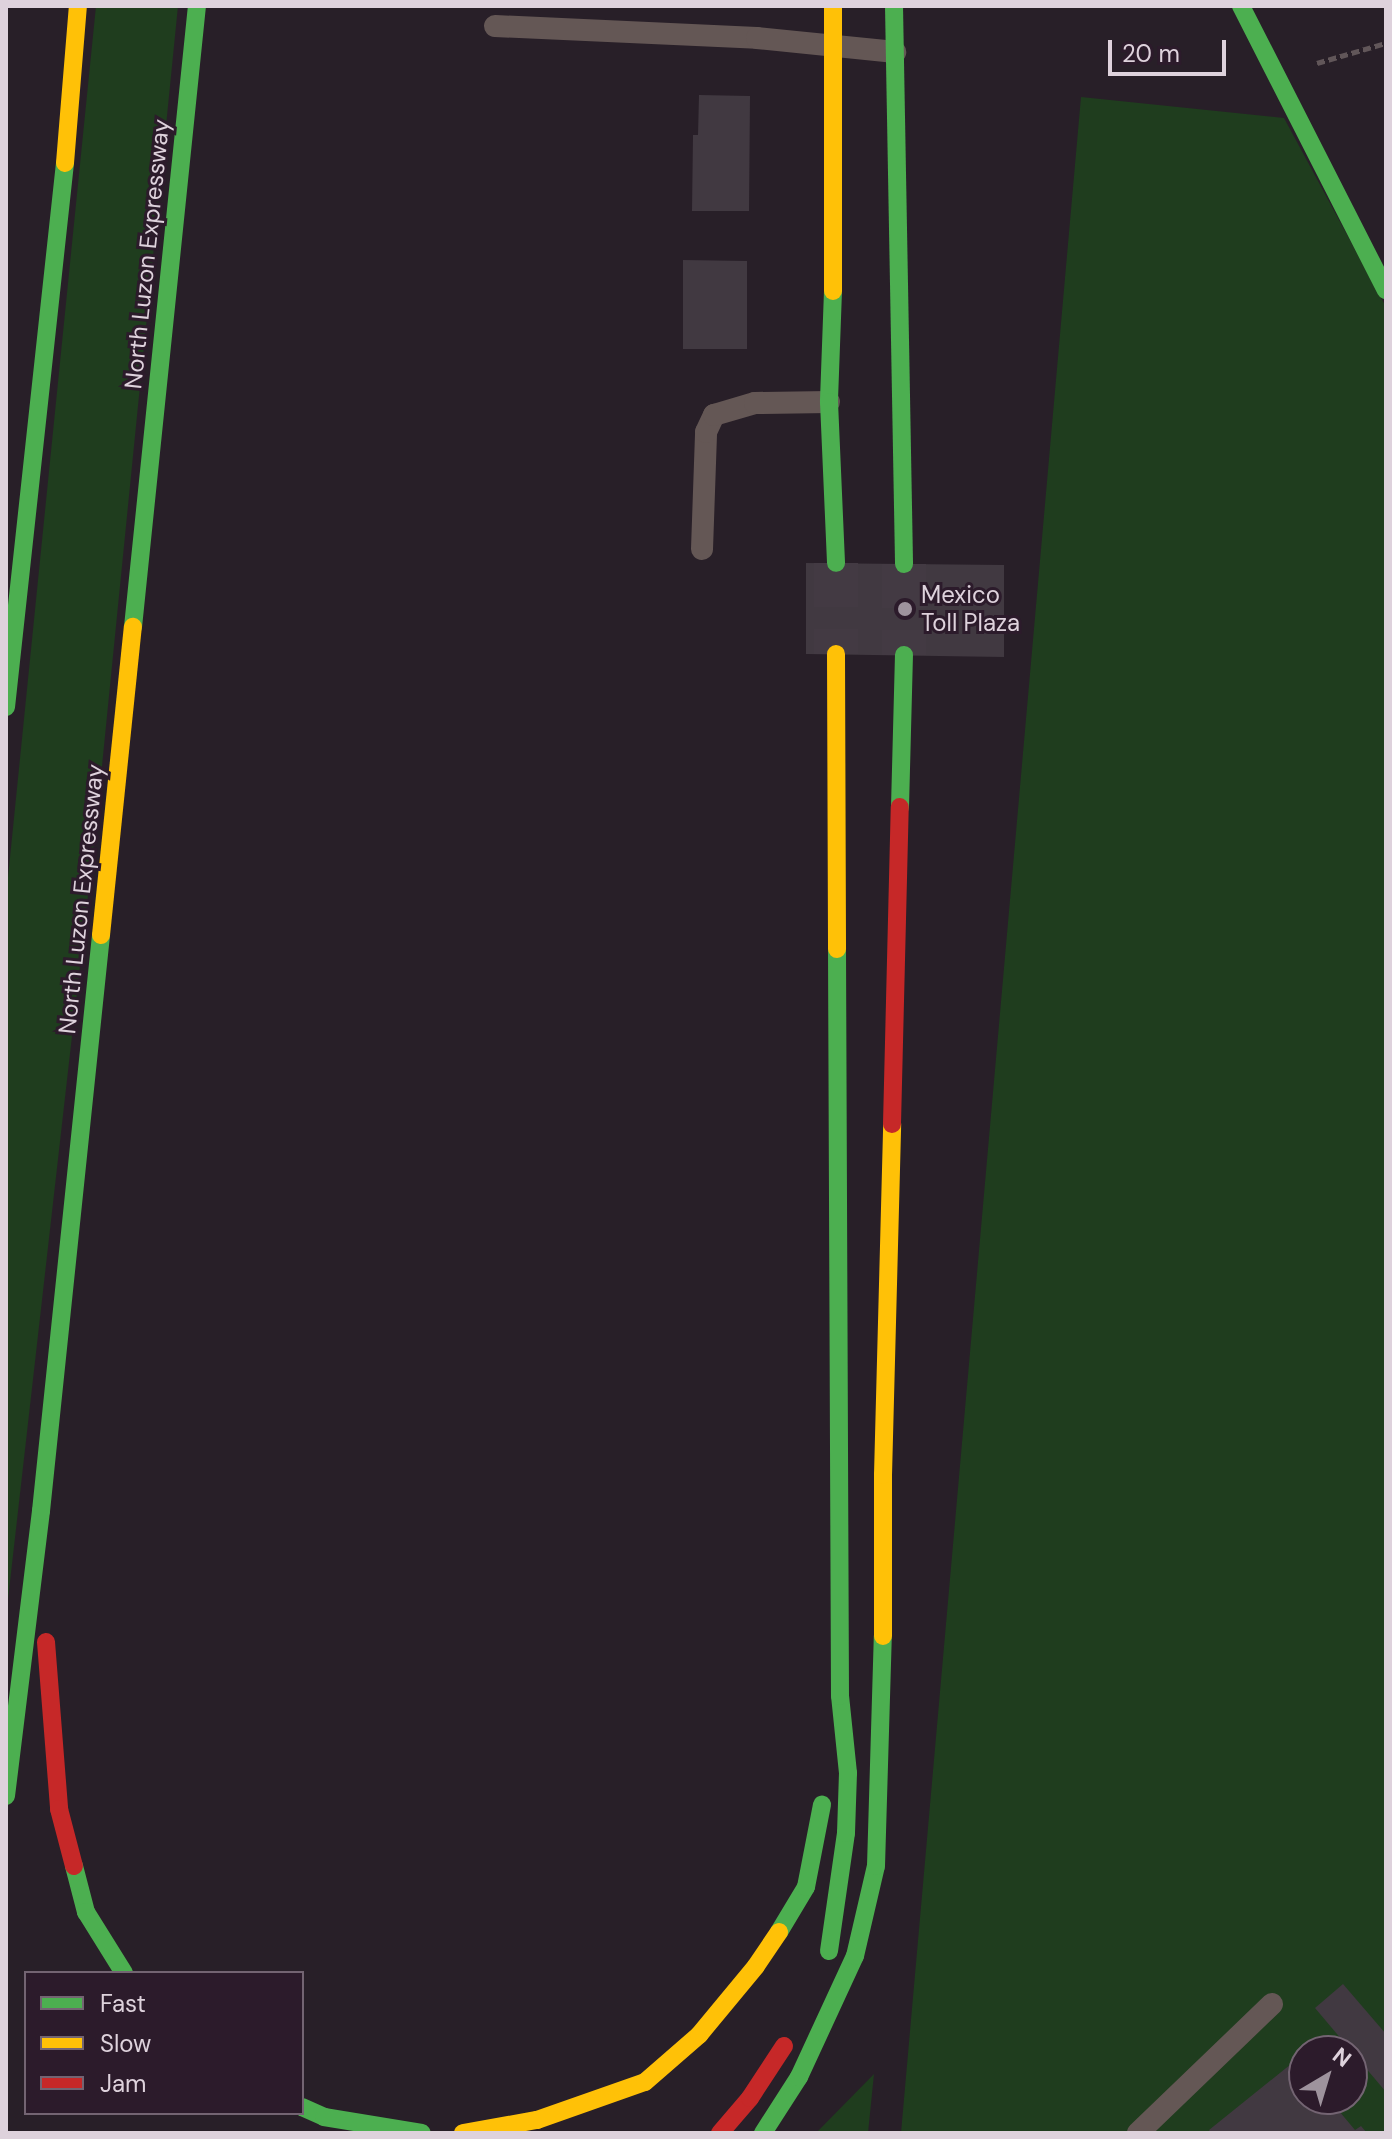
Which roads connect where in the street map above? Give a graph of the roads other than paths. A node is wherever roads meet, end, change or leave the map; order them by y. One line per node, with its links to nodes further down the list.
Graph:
1 (78, 6): 16 (main road)
2 (197, 6): 17 (main road, North Luzon Expressway)
3 (833, 6): 7 (main road)
4 (894, 6): 8 (main road)
5 (1241, 6): 9 (main road)
6 (495, 26): 7 (lane)
7 (833, 45): 8 (lane); 10 (main road)
8 (895, 52): 13 (main road)
9 (1386, 290)
10 (829, 402): 11 (lane); 12 (main road)
11 (702, 549)
12 (836, 563)
13 (904, 564)
14 (836, 654): 18 (main road)
15 (904, 655): 20 (main road)
16 (6, 707)
17 (41, 1511): 19 (main road, North Luzon Expressway); 21 (main road)
18 (840, 1696): 20 (main road); 26 (main road)
19 (6, 1796)
20 (875, 1822): 28 (main road)
21 (123, 1971)
22 (1272, 2004): 29 (lane)
23 (792, 2030): 27 (main road)
24 (304, 2108): 25 (main road)
25 (422, 2133)
26 (463, 2133)
27 (720, 2133)
28 (763, 2133)
29 (1138, 2133)

